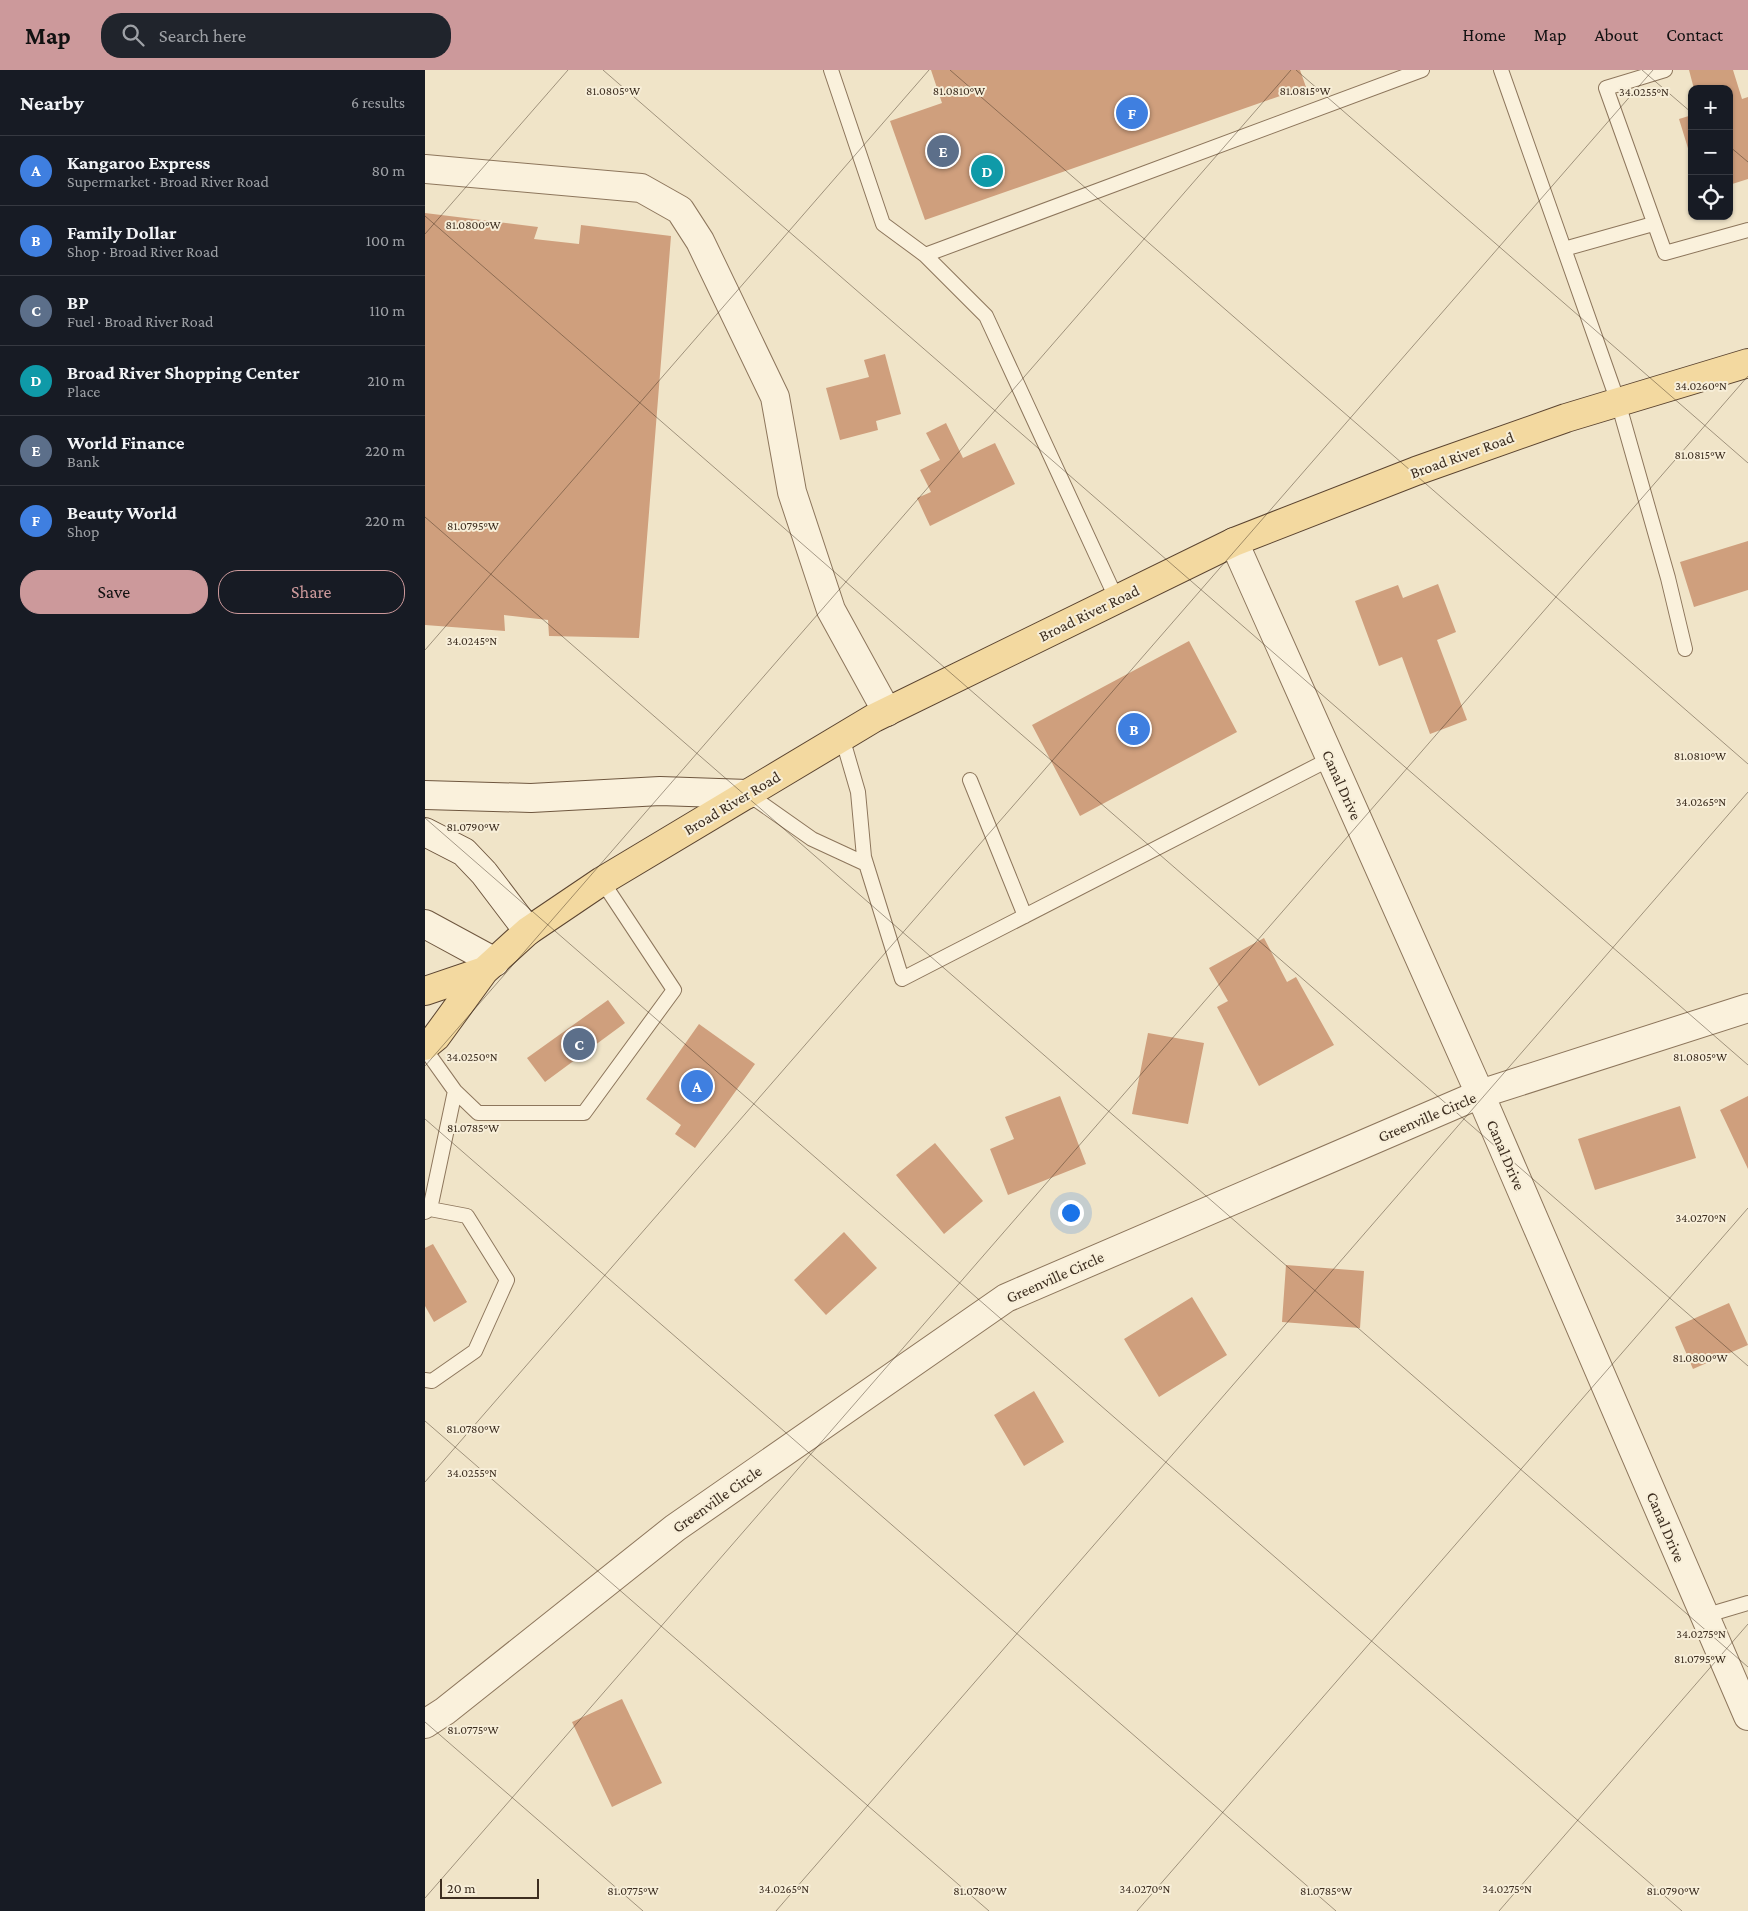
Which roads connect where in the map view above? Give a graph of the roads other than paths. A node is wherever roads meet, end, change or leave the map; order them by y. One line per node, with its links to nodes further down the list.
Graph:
1 (831, 70): 9 (lane)
2 (1422, 70): 9 (lane)
3 (1501, 70): 8 (lane)
4 (1665, 70): 6 (lane)
5 (425, 169): 15 (street)
6 (1653, 224): 7 (lane); 8 (lane)
7 (1748, 230)
8 (1564, 249): 11 (lane)
9 (925, 255): 13 (lane)
10 (1748, 363): 11 (main road, Broad River Road)
11 (1618, 402): 12 (main road, Broad River Road); 14 (lane)
12 (1234, 542): 13 (main road, Broad River Road); 17 (street, Canal Drive)
13 (1117, 600): 15 (main road, Broad River Road)
14 (1685, 649)
15 (887, 712): 16 (main road, Broad River Road)
16 (842, 737): 20 (main road, Broad River Road); 22 (lane)
17 (1330, 759): 24 (lane); 32 (street, Canal Drive)
18 (970, 780): 24 (lane)
19 (425, 794): 20 (street)
20 (748, 794): 22 (lane); 23 (main road, Broad River Road)
21 (425, 832): 26 (street)
22 (865, 860): 24 (lane)
23 (602, 881): 26 (main road, Broad River Road); 31 (lane)
24 (1025, 916)
25 (425, 924): 27 (street)
26 (528, 931): 27 (main road, Broad River Road)
27 (489, 967): 28 (main road, Broad River Road); 30 (main road, Broad River Road)
28 (425, 991)
29 (1748, 1008): 32 (street, Greenville Circle)
30 (425, 1048): 31 (lane)
31 (455, 1092): 33 (lane)
32 (1480, 1094): 36 (street, Canal Drive); 38 (street, Greenville Circle)
33 (428, 1211): 34 (lane)
34 (425, 1380)
35 (1748, 1603): 36 (lane)
36 (1704, 1616): 37 (street, Canal Drive)
37 (1747, 1709)
38 (425, 1724)

